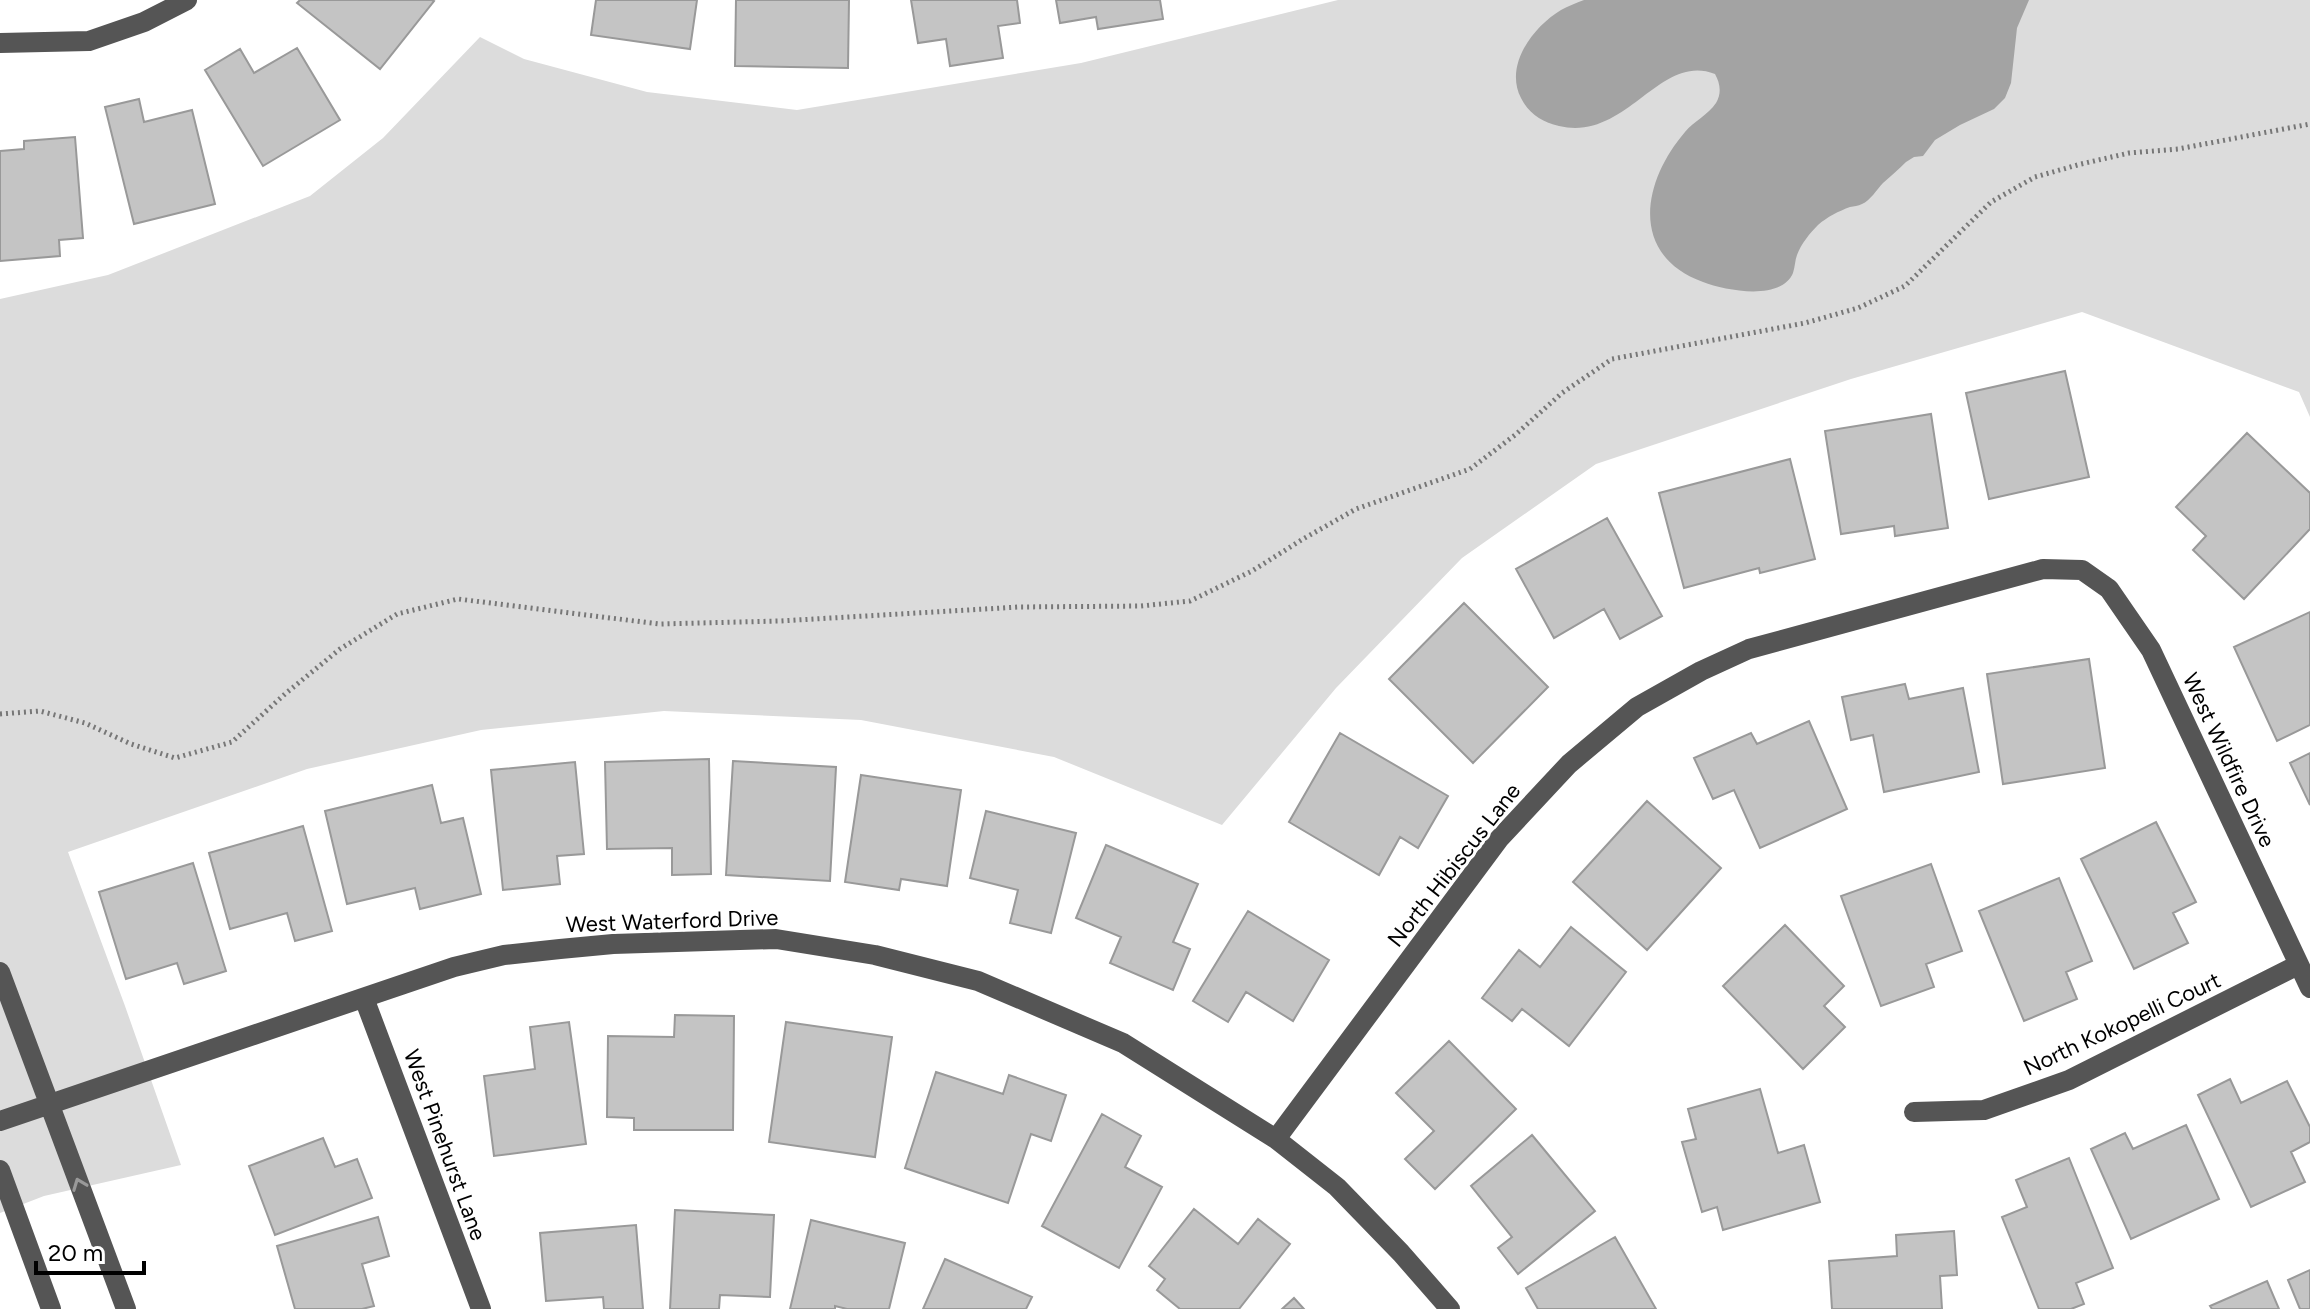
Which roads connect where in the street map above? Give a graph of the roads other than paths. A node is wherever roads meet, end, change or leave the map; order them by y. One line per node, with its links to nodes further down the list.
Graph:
1 (187, 0): 2 (street)
2 (0, 43)
3 (2082, 570): 4 (street, West Wildfire Drive); 11 (street, North Hibiscus Lane)
4 (2298, 965): 6 (street, West Wildfire Drive); 9 (street, North Kokopelli Court)
5 (0, 972): 8 (street)
6 (2310, 988)
7 (364, 998): 8 (street, West Waterford Drive); 11 (street, West Waterford Drive); 15 (street, West Pinehurst Lane)
8 (50, 1105): 10 (street, West Waterford Drive); 14 (street, one-way to 8)
9 (1914, 1112)
10 (0, 1121)
11 (1276, 1139): 16 (street, West Waterford Drive)
12 (0, 1170): 13 (street)
13 (51, 1309)
14 (126, 1309)
15 (481, 1309)
16 (1450, 1309)

